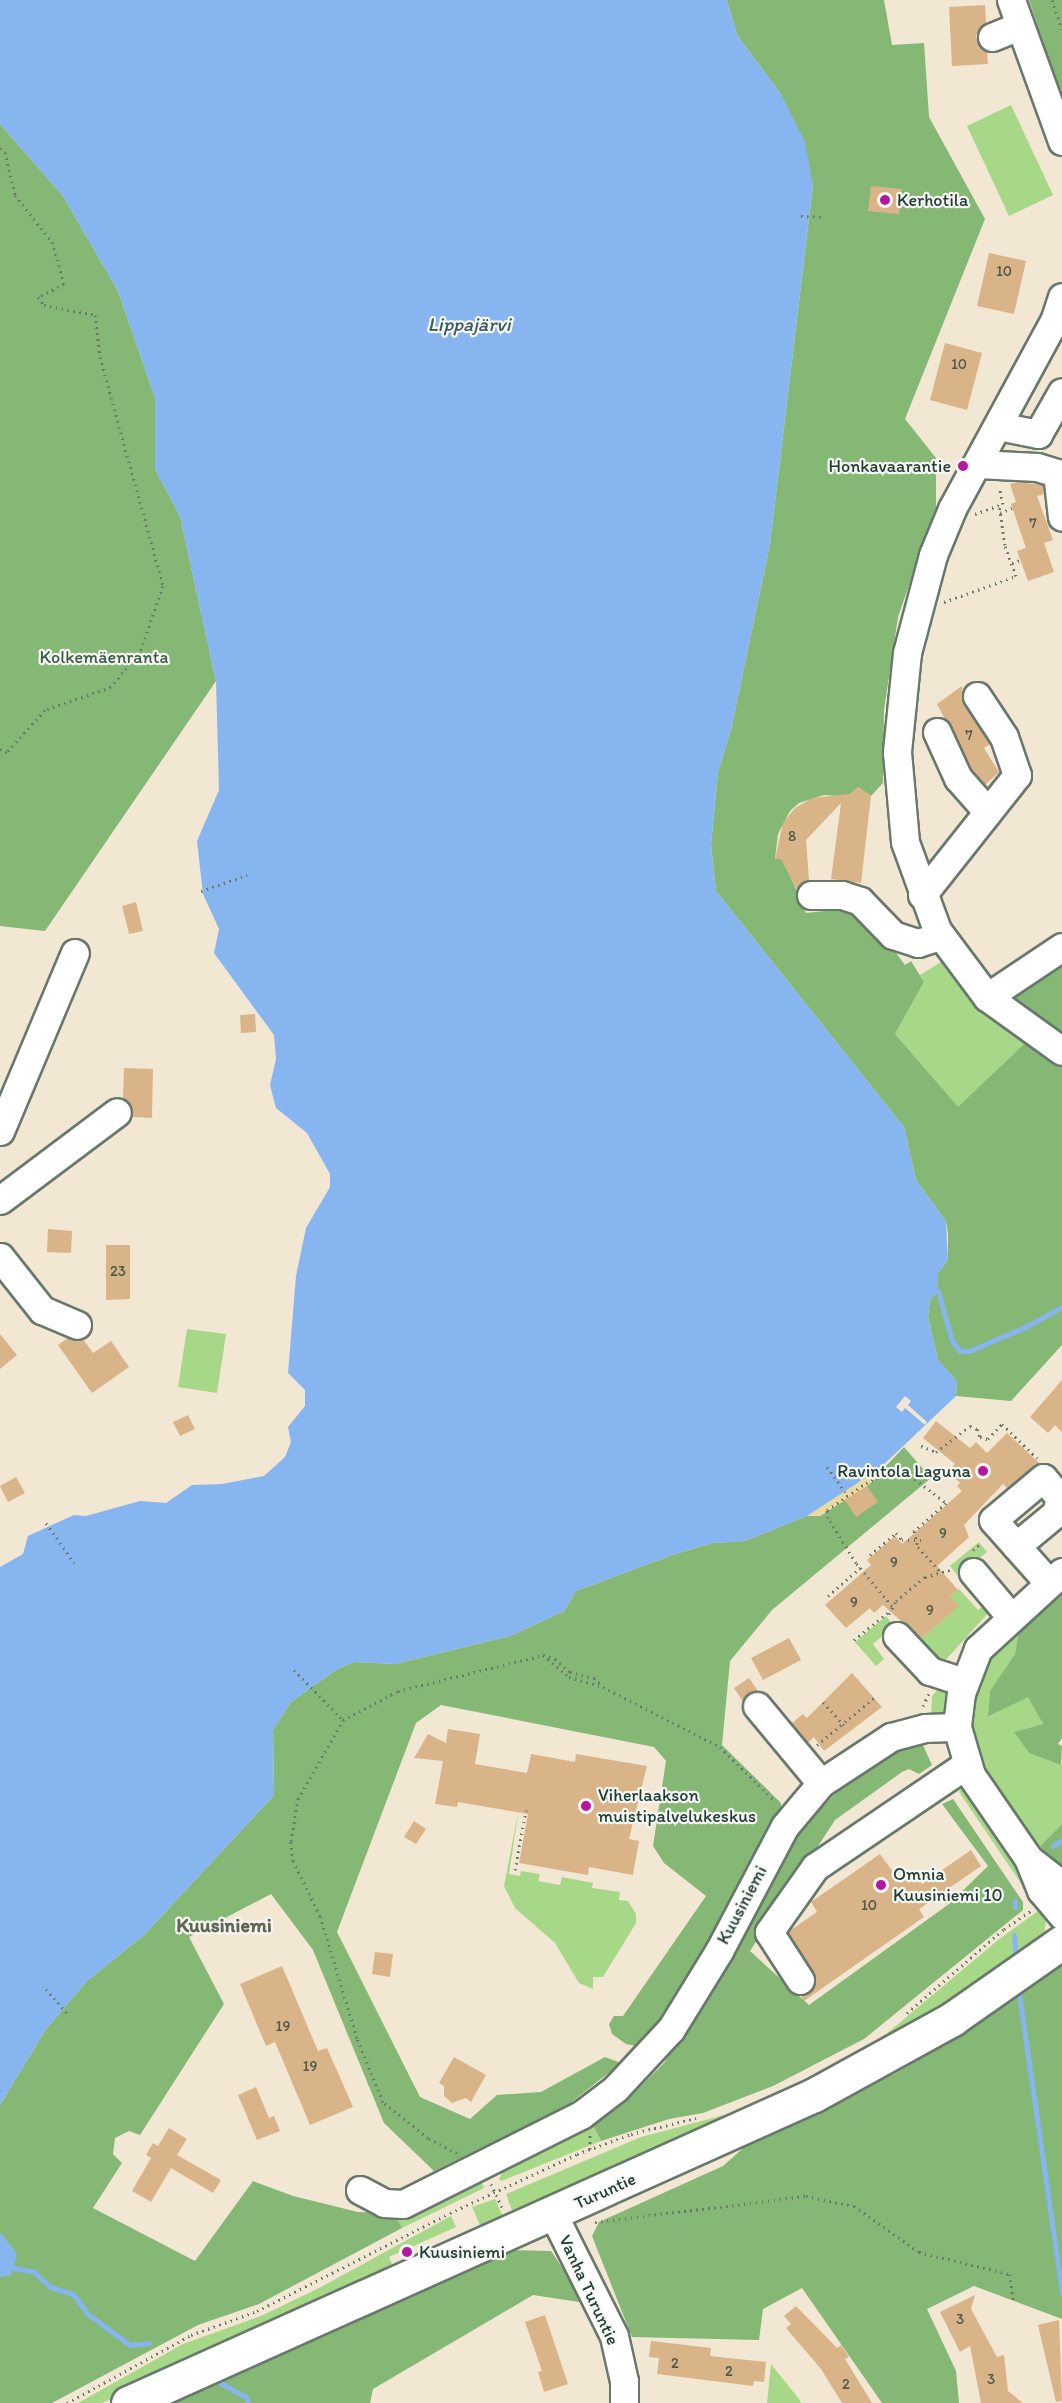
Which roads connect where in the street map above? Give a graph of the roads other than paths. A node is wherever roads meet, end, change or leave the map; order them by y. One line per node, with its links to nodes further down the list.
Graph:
1 (1011, 0): 2 (street)
2 (1019, 26): 3 (street); 4 (street)
3 (992, 37)
4 (1062, 141)
5 (1062, 297): 6 (street)
6 (1052, 346): 8 (street)
7 (1062, 392): 8 (street)
8 (998, 426): 9 (street)
9 (986, 464): 10 (street); 15 (street)
10 (1062, 517)
11 (977, 696): 13 (street)
12 (937, 732): 13 (street)
13 (988, 812): 15 (street)
14 (812, 895): 16 (street)
15 (922, 895): 16 (street)
16 (940, 936): 19 (street)
17 (1062, 946): 19 (street)
18 (75, 953): 22 (street)
19 (987, 997): 20 (street)
20 (1062, 1051)
21 (117, 1112): 23 (street)
22 (0, 1131)
23 (0, 1200)
24 (0, 1257): 25 (street)
25 (77, 1325)
26 (1043, 1478): 28 (street)
27 (973, 1572): 29 (street)
28 (1055, 1577): 29 (street)
29 (1010, 1616): 31 (street)
30 (897, 1636): 31 (street)
31 (964, 1682): 33 (street)
32 (757, 1706): 35 (street)
33 (957, 1727): 34 (street); 35 (street, Kuusiniemi)
34 (967, 1764): 36 (street); 38 (street)
35 (820, 1783): 39 (street, Kuusiniemi)
36 (1057, 1900)
37 (1062, 1942): 40 (main road, Turuntie)
38 (800, 1980)
39 (360, 2190)
40 (553, 2214): 41 (main road, Turuntie); 42 (street, Vanha Turuntie)
41 (128, 2403)
42 (624, 2403)

